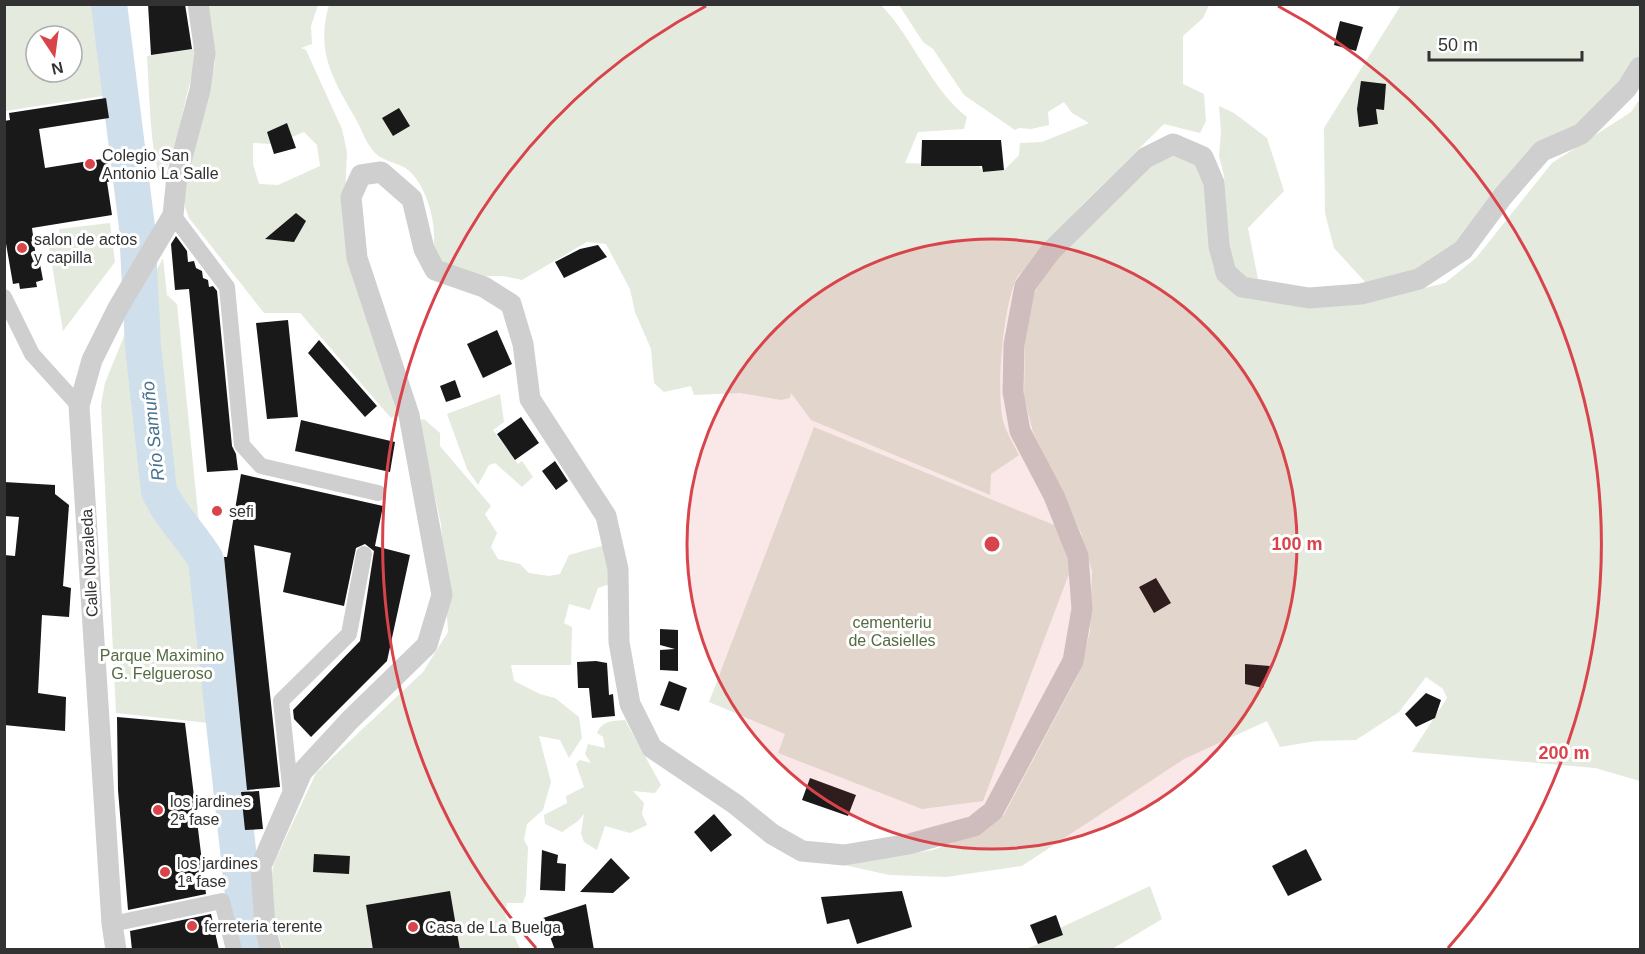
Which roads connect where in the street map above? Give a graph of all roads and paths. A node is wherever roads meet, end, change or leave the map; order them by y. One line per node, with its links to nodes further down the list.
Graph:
1 (198, 4): 3 (street, Calle Nozaleda)
2 (1641, 67): 8 (street)
3 (173, 207): 5 (street, Calle Nozaleda); 6 (street)
4 (4, 297): 5 (street)
5 (79, 406): 9 (street, Calle Nozaleda)
6 (378, 493)
7 (364, 554): 8 (street)
8 (291, 796): 12 (street)
9 (112, 924): 10 (street, Calle Nozaleda); 11 (street)
10 (116, 950)
11 (234, 950)
12 (271, 950)

